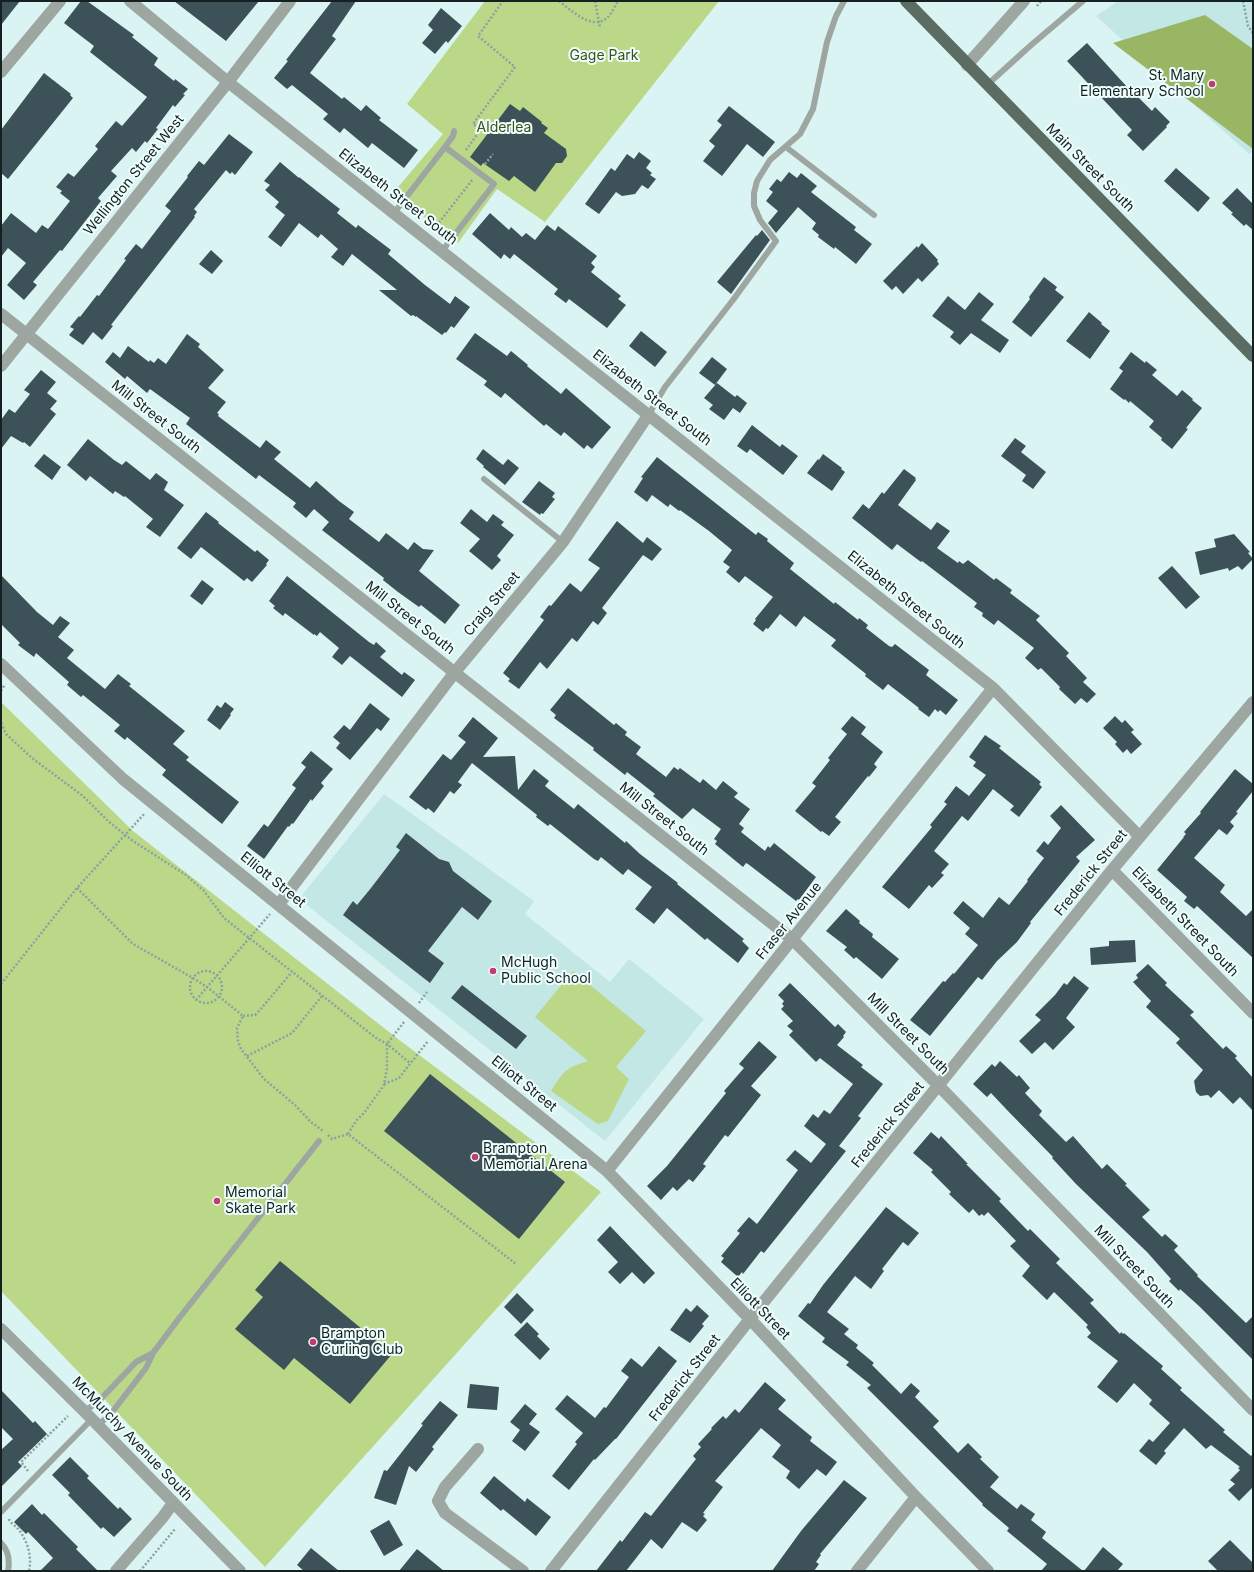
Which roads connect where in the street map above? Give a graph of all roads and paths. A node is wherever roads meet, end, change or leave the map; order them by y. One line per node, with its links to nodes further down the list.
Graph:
1 (60, 1): 17 (street)
2 (130, 1): 18 (street, Elizabeth Street South)
3 (290, 1): 18 (street, Wellington Street West)
4 (503, 1): 24 (path)
5 (559, 1): 13 (path)
6 (595, 1): 13 (path)
7 (618, 1): 13 (path)
8 (844, 1): 21 (lane)
9 (906, 1): 16 (main road, Main Street South)
10 (1024, 1): 16 (street)
11 (1083, 1): 19 (lane)
12 (1243, 1): 15 (path)
13 (599, 22): 14 (path)
14 (600, 28)
15 (1253, 34)
16 (967, 65): 19 (main road, Main Street South)
17 (1, 72)
18 (228, 82): 26 (street, Elizabeth Street South); 31 (street, Wellington Street West)
19 (987, 85): 32 (main road, Main Street South)
20 (454, 131): 22 (lane)
21 (786, 147): 27 (lane); 34 (lane)
22 (445, 148): 24 (lane); 26 (lane)
23 (493, 154): 25 (path)
24 (460, 158): 25 (lane)
25 (478, 172): 28 (path); 29 (lane)
26 (394, 213): 28 (street, Elizabeth Street South)
27 (874, 215)
28 (425, 238): 29 (street, Elizabeth Street South)
29 (442, 251): 34 (street, Elizabeth Street South)
30 (1, 314): 31 (street, Mill Street South)
31 (26, 334): 33 (street, Wellington Street West); 38 (street, Mill Street South)
32 (1253, 356)
33 (1, 366)
34 (649, 414): 36 (street, Craig Street); 39 (street, Elizabeth Street South)
35 (484, 479): 36 (lane)
36 (563, 542): 38 (street, Craig Street)
37 (1, 664): 42 (street, Elliott Street)
38 (455, 672): 47 (street, Craig Street); 49 (street, Mill Street South)
39 (993, 688): 44 (street, Elizabeth Street South); 49 (street, Fraser Avenue)
40 (1253, 702): 44 (street, Frederick Street)
41 (1, 723): 43 (path)
42 (154, 803): 43 (path); 47 (street, Elliott Street)
43 (126, 834): 46 (path); 48 (path)
44 (1140, 838): 45 (street, Frederick Street)
45 (1112, 870): 60 (street, Elizabeth Street South); 67 (street, Frederick Street)
46 (77, 888): 52 (path); 53 (path)
47 (279, 904): 48 (path); 59 (street, Elliott Street)
48 (249, 938): 50 (path); 51 (path)
49 (793, 940): 67 (street, Mill Street South); 70 (street, Fraser Avenue)
50 (292, 972): 56 (path); 61 (path)
51 (217, 976): 52 (path); 54 (path); 57 (path)
52 (192, 978): 54 (path); 58 (path)
53 (1, 984)
54 (207, 987): 57 (path); 58 (path)
55 (427, 992): 59 (path)
56 (322, 996): 63 (path); 64 (path)
57 (219, 997): 58 (path); 61 (path)
58 (196, 1000)
59 (412, 1012): 62 (street, Elliott Street); 63 (path)
60 (1253, 1013)
61 (243, 1016): 64 (path)
62 (436, 1031): 65 (path); 70 (street, Elliott Street)
63 (387, 1044): 65 (path); 66 (path)
64 (247, 1056): 68 (path)
65 (410, 1063): 66 (path)
66 (384, 1085): 68 (path)
67 (939, 1086): 72 (street, Frederick Street); 75 (street, Mill Street South)
68 (348, 1134): 71 (path)
69 (319, 1142): 74 (lane)
70 (607, 1171): 72 (street, Elliott Street)
71 (516, 1264)
72 (750, 1319): 80 (street, Elliott Street); 92 (street, Frederick Street)
73 (1, 1329): 77 (street, McMurchy Avenue South)
74 (153, 1353): 77 (lane); 77 (lane)
75 (1253, 1410)
76 (68, 1416): 79 (path)
77 (91, 1418): 81 (street, McMurchy Avenue South); 82 (lane)
78 (478, 1448): 91 (street)
79 (24, 1475)
80 (916, 1497): 93 (street); 94 (street, Elliott Street)
81 (173, 1503): 88 (street); 90 (street, McMurchy Avenue South)
82 (1, 1512)
83 (14, 1514): 87 (path)
84 (175, 1529): 89 (path)
85 (1, 1543): 86 (lane)
86 (8, 1571)
87 (29, 1571)
88 (116, 1571)
89 (140, 1571)
90 (240, 1571)
91 (523, 1571)
92 (551, 1571)
93 (857, 1571)
94 (988, 1571)

